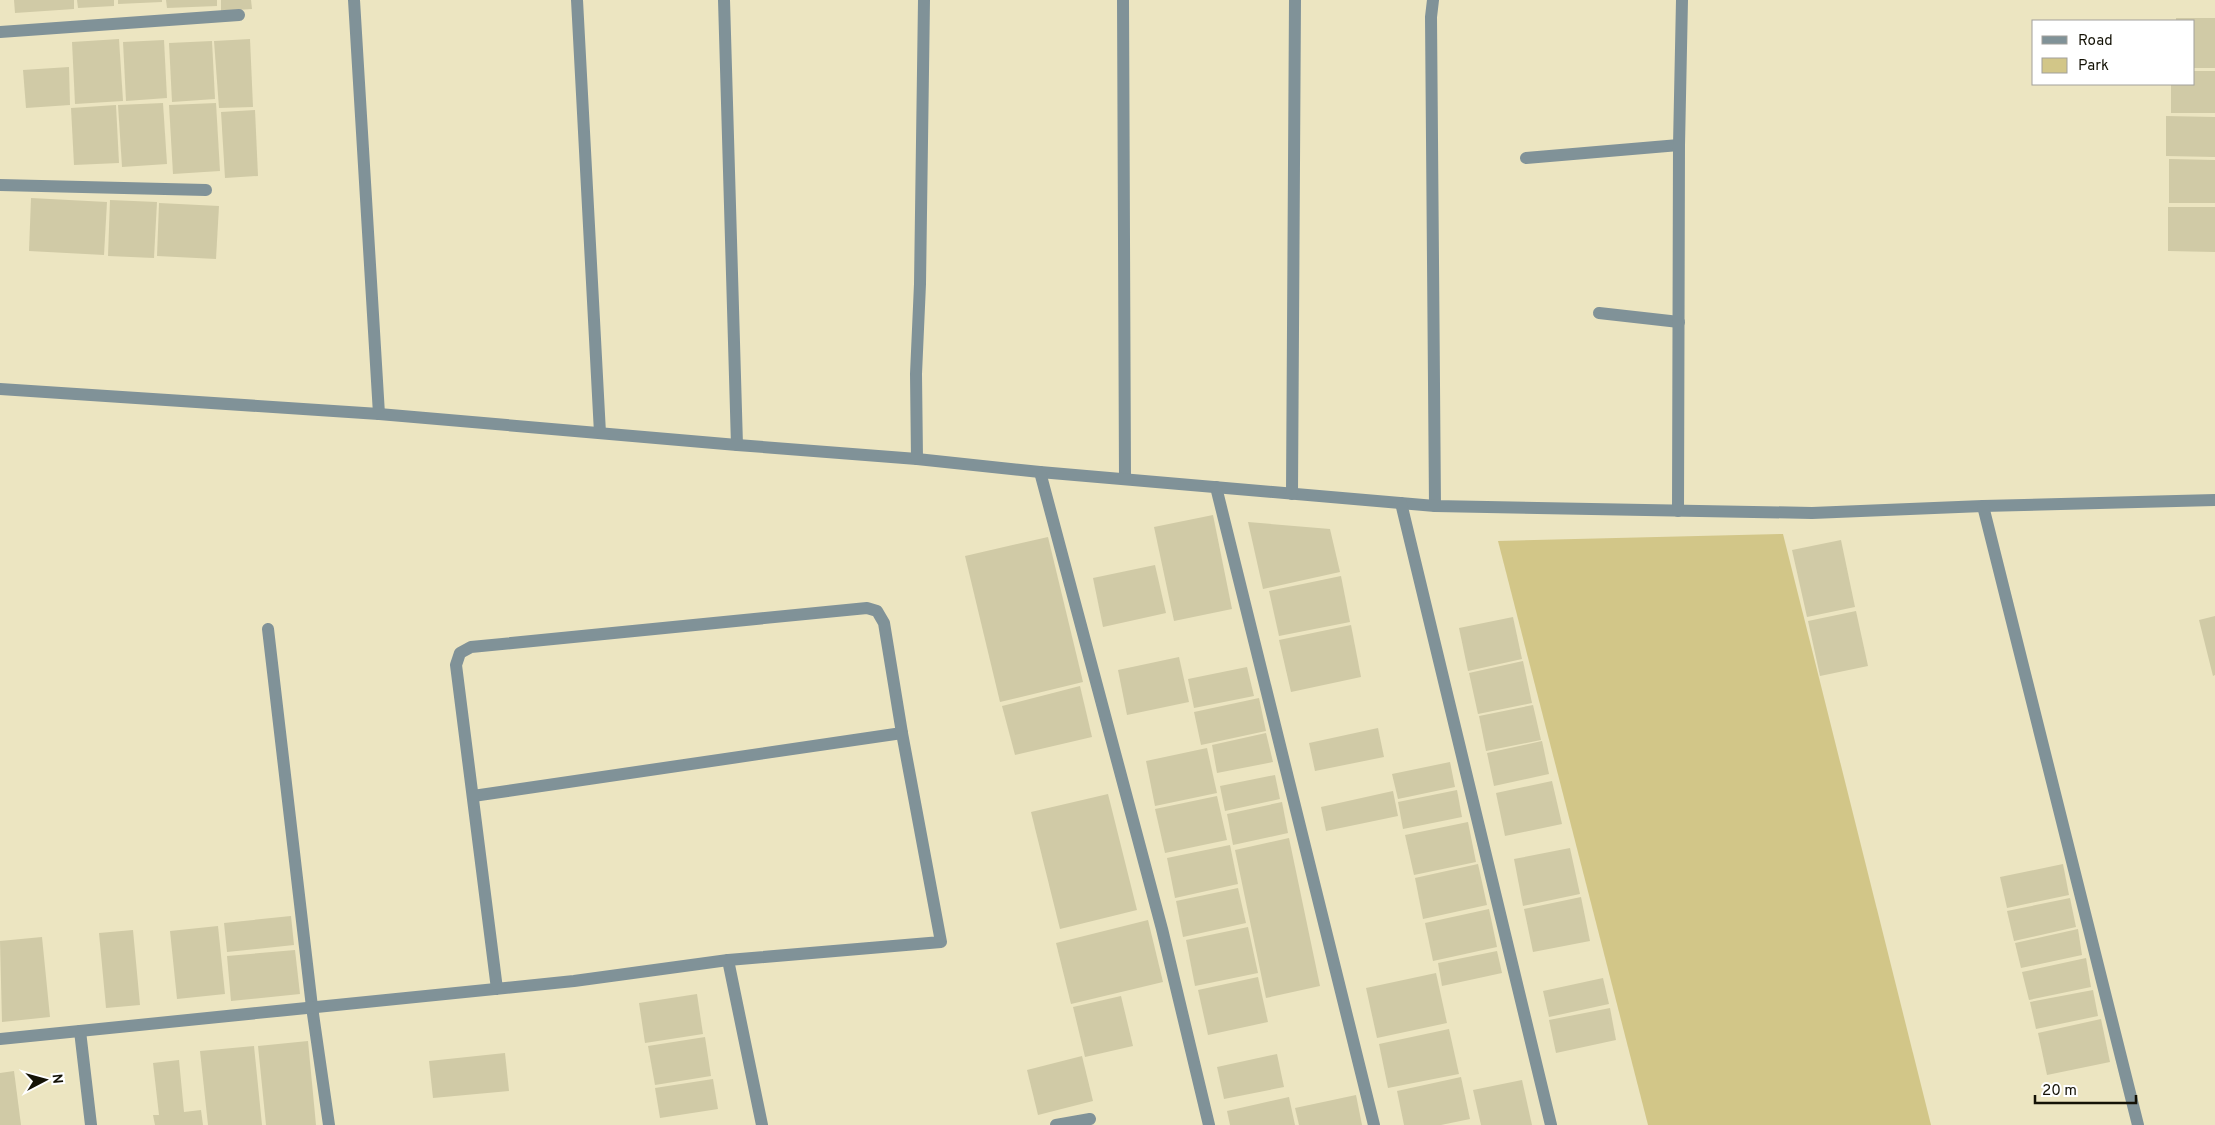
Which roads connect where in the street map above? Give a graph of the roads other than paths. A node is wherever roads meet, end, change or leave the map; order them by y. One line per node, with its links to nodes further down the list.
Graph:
1 (354, 0): 18 (street)
2 (577, 0): 19 (street)
3 (724, 0): 20 (street)
4 (924, 0): 21 (street)
5 (1123, 0): 23 (street)
6 (1295, 0): 25 (street)
7 (1433, 0): 28 (street)
8 (1682, 0): 11 (street)
9 (239, 15): 10 (street)
10 (0, 32)
11 (1679, 145): 12 (street); 16 (street)
12 (1526, 158)
13 (0, 185): 14 (street)
14 (206, 190)
15 (1599, 313): 16 (street)
16 (1679, 322): 30 (street)
17 (0, 389): 18 (street)
18 (379, 414): 19 (street)
19 (600, 433): 20 (street)
20 (737, 446): 21 (street)
21 (917, 459): 22 (street)
22 (1040, 472): 23 (street); 44 (street)
23 (1125, 479): 24 (street)
24 (1216, 487): 25 (street); 45 (street)
25 (1292, 494): 27 (street)
26 (2215, 500): 29 (street)
27 (1401, 503): 28 (street); 46 (street)
28 (1435, 506): 30 (street)
29 (1983, 506): 30 (street); 47 (street)
30 (1678, 511)
31 (268, 629): 36 (street)
32 (902, 733): 33 (street); 33 (street); 34 (street)
33 (473, 796): 35 (street)
34 (728, 960): 35 (street); 42 (street)
35 (497, 989): 36 (street)
36 (312, 1007): 37 (street); 41 (street)
37 (80, 1031): 38 (street); 40 (street)
38 (0, 1039)
39 (1090, 1119): 43 (street)
40 (91, 1125)
41 (329, 1125)
42 (762, 1125)
43 (1056, 1125)
44 (1210, 1125)
45 (1374, 1125)
46 (1551, 1125)
47 (2138, 1125)

